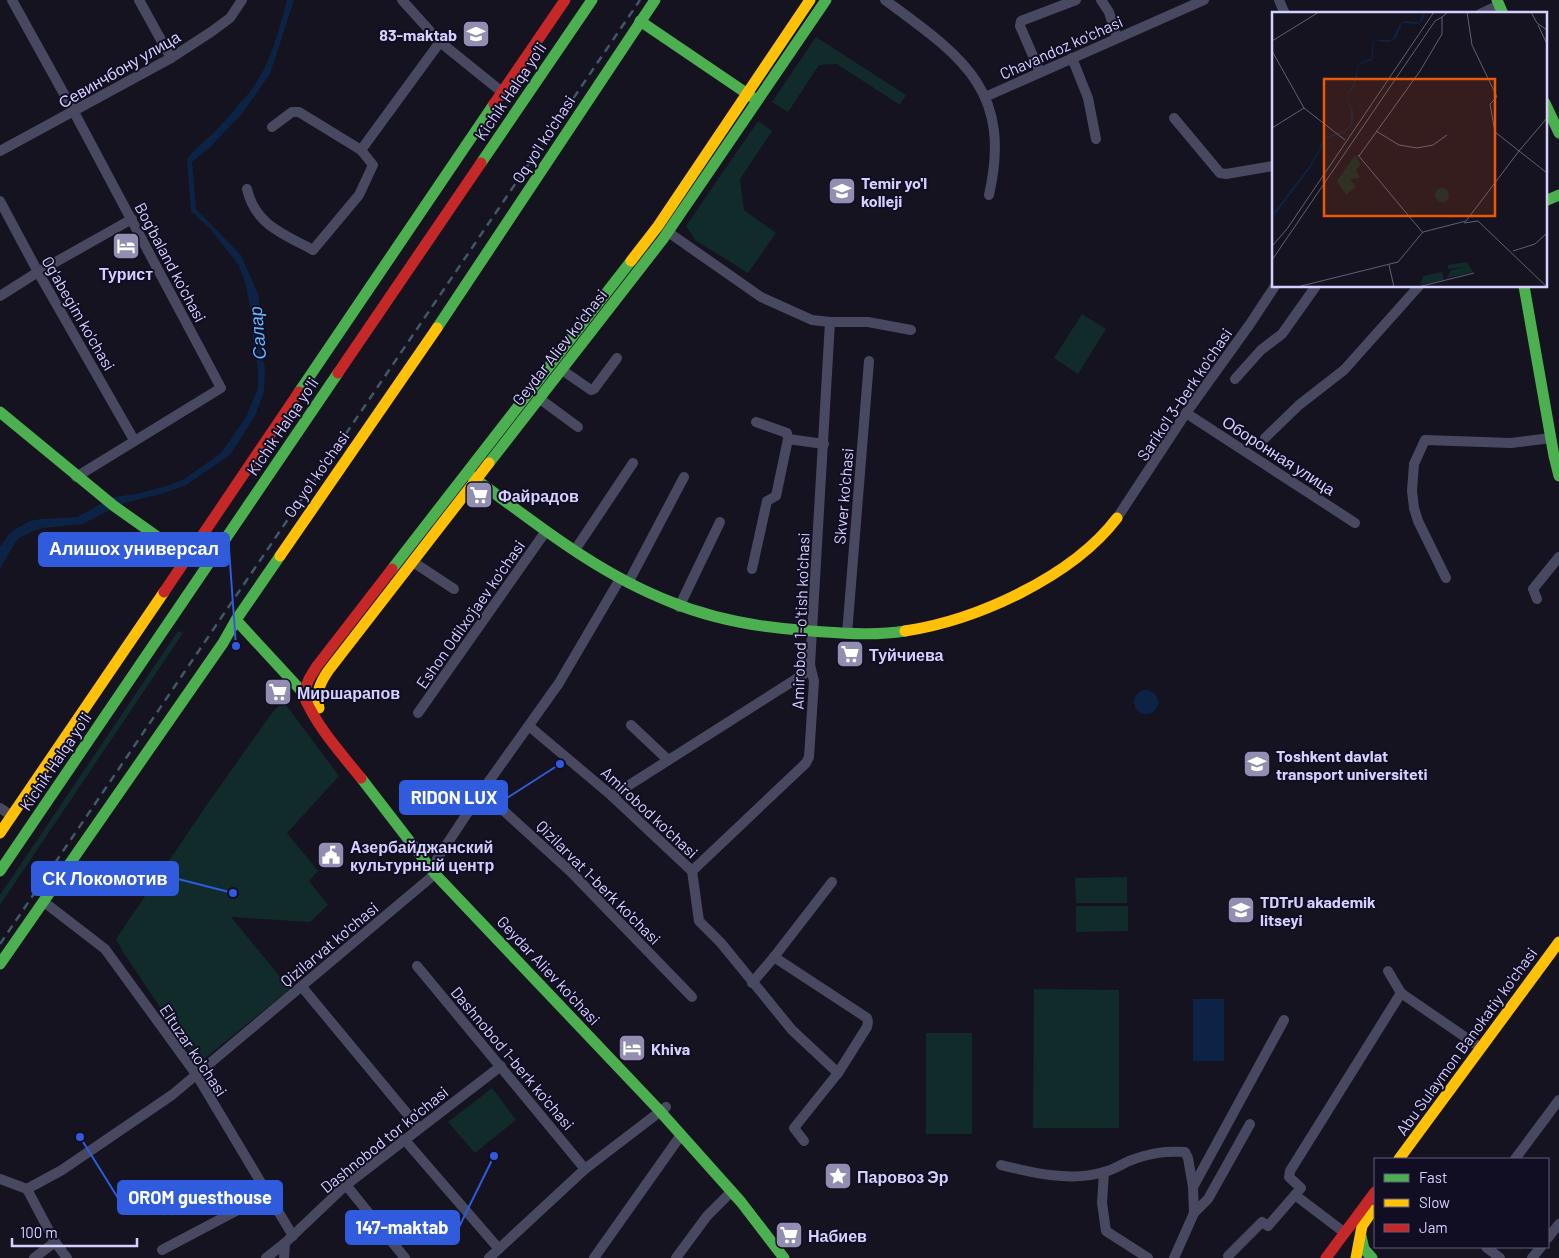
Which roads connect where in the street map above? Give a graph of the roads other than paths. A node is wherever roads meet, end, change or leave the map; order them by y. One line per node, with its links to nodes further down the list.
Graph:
1 (12, 0): 27 (street, Bog'baland ko'chasi)
2 (139, 0): 21 (street)
3 (242, 0): 21 (street, Севинчбону улица)
4 (402, 0): 20 (street)
5 (565, 0): 24 (main road, Kichik Halqa yo'li)
6 (592, 0): 77 (main road, Kichik Halqa yo'li)
7 (655, 0): 18 (main road, Oq yo'l ko'chasi)
8 (810, 0): 25 (main road, Geydar Aliev ko'chasi)
9 (826, 0): 25 (main road, Geydar Aliev ko'chasi)
10 (885, 0): 26 (street)
11 (1076, 0): 23 (street)
12 (1101, 0): 19 (street)
13 (1204, 0): 19 (street, Chavandoz ko'chasi)
14 (1279, 0): 16 (street)
15 (1500, 6): 17 (street)
16 (1284, 12)
17 (1485, 12)
18 (640, 21): 25 (main road); 85 (main road, Oq yo'l ko'chasi)
19 (1117, 38): 22 (street, Chavandoz ko'chasi)
20 (440, 42): 24 (street); 31 (street)
21 (172, 58): 27 (street, Севинчбону улица)
22 (1072, 58): 23 (street, Chavandoz ko'chasi); 30 (street)
23 (1040, 72): 26 (street, Chavandoz ko'chasi)
24 (502, 92): 74 (main road, Kichik Halqa yo'li)
25 (753, 97): 40 (main road, Geydar Aliev ko'chasi); 41 (main road, Geydar Aliev ko'chasi)
26 (985, 97): 35 (street)
27 (74, 112): 32 (street, Севинчбону улица); 39 (street, Bog'baland ko'chasi)
28 (1174, 118): 33 (street)
29 (272, 127): 31 (street)
30 (1096, 139)
31 (361, 150): 34 (street)
32 (0, 151)
33 (1272, 166)
34 (246, 189)
35 (989, 195)
36 (1559, 195): 38 (main road)
37 (0, 200): 42 (street, Og'abegim ko'chasi)
38 (1546, 201)
39 (132, 219): 42 (street); 62 (street, Bog'baland ko'chasi)
40 (658, 226): 41 (main road); 67 (main road, Geydar Aliev ko'chasi)
41 (668, 232): 48 (street); 52 (main road, Geydar Aliev ko'chasi)
42 (38, 272): 47 (street); 62 (street, Og'abegim ko'chasi)
43 (1274, 288): 56 (street, Sariko'l 3-berk ko'chasi)
44 (1315, 288): 53 (street)
45 (1417, 288): 59 (street)
46 (1524, 288): 60 (main road)
47 (0, 296)
48 (830, 322): 49 (street); 63 (street, Amirobod 1-o'tish ko'chasi)
49 (911, 330)
50 (617, 358): 52 (street)
51 (869, 361): 87 (street, Skver ko'chasi)
52 (562, 370): 54 (main road, Geydar Aliev ko'chasi)
53 (1235, 379)
54 (540, 399): 58 (street); 67 (main road, Geydar Aliev ko'chasi)
55 (0, 412): 66 (main road)
56 (1186, 412): 69 (street, Sariko'l 3-berk ko'chasi); 71 (street, Оборонная улица)
57 (756, 422): 61 (street)
58 (578, 427)
59 (1265, 438)
60 (1551, 438): 65 (main road); 79 (street)
61 (788, 439): 63 (street); 78 (street)
62 (134, 440): 66 (street, Bog'baland ko'chasi)
63 (824, 444): 86 (street, Amirobod 1-o'tish ko'chasi)
64 (633, 463): 73 (street)
65 (1559, 476)
66 (76, 477): 74 (main road)
67 (472, 477): 72 (main road); 76 (main road, Geydar Aliev ko'chasi); 83 (main road, Geydar Aliev ko'chasi)
68 (684, 478): 80 (street, Qizilarvat ko'chasi)
69 (1117, 518): 87 (main road)
70 (720, 522): 84 (street)
71 (1356, 523)
72 (546, 531): 73 (main road); 91 (street, Eshon Odilxo'jaev ko'chasi)
73 (575, 550): 80 (main road)
74 (186, 557): 77 (main road); 98 (main road, Kichik Halqa yo'li)
75 (1559, 557): 82 (street)
76 (413, 562): 81 (street); 83 (main road, Geydar Aliev ko'chasi)
77 (204, 569): 101 (main road, Kichik Halqa yo'li)
78 (752, 569)
79 (1446, 578)
80 (624, 581): 84 (main road); 93 (street, Qizilarvat ko'chasi)
81 (454, 589)
82 (1537, 598)
83 (371, 606): 89 (main road, Geydar Aliev ko'chasi); 90 (main road, Geydar Aliev ko'chasi)
84 (679, 607): 86 (main road)
85 (236, 620): 89 (main road, Geydar Aliev ko'chasi); 104 (main road, Oq yo'l ko'chasi)
86 (812, 632): 87 (main road); 88 (street, Amirobod 1-o'tish ko'chasi)
87 (847, 634)
88 (810, 665): 94 (street); 102 (street, Amirobod 1-o'tish ko'chasi)
89 (303, 694): 90 (main road, Geydar Aliev ko'chasi); 100 (main road, Geydar Aliev ko'chasi)
90 (319, 708): 100 (main road, Geydar Aliev ko'chasi)
91 (418, 713)
92 (631, 725): 94 (street)
93 (528, 726): 95 (street, Qizilarvat ko'chasi); 96 (street, Amirobod ko'chasi)
94 (668, 760): 96 (street)
95 (482, 792): 100 (street, Qizilarvat ko'chasi); 114 (street, Qizilarvat 1-berk ko'chasi)
96 (612, 796): 102 (street, Amirobod ko'chasi)
97 (0, 808): 98 (street)
98 (12, 816): 99 (main road, Kichik Halqa yo'li)
99 (0, 833)
100 (436, 868): 112 (street, Qizilarvat ko'chasi); 121 (main road, Geydar Aliev ko'chasi)
101 (0, 871)
102 (692, 871): 111 (street, Amirobod ko'chasi)
103 (832, 882): 106 (street)
104 (44, 902): 108 (main road, Oq yo'l ko'chasi); 119 (street, Eltuzar ko'chasi)
105 (1559, 942): 107 (main road, Abu Sulaymon Banokatiy ko'chasi)
106 (774, 957): 111 (street); 118 (street)
107 (1556, 958): 116 (main road, Abu Sulaymon Banokatiy ko'chasi); 128 (main road, Abu Sulaymon Banokatiy ko'chasi)
108 (0, 964)
109 (417, 966): 117 (street, Dashnobod 1-berk ko'chasi)
110 (1388, 971): 113 (street)
111 (752, 983): 118 (street, Amirobod ko'chasi)
112 (302, 987): 119 (street, Qizilarvat ko'chasi); 123 (street)
113 (1401, 993): 116 (street); 140 (street)
114 (692, 997)
115 (1284, 1020): 135 (street)
116 (1481, 1048): 127 (main road, Abu Sulaymon Banokatiy ko'chasi)
117 (501, 1066): 123 (street, Dashnobod tor ko'chasi); 131 (street, Dashnobod 1-berk ko'chasi)
118 (838, 1073): 126 (street)
119 (196, 1074): 136 (street, Qizilarvat ko'chasi); 139 (street, Eltuzar ko'chasi)
120 (1559, 1100): 129 (street)
121 (663, 1110): 124 (main road, Geydar Aliev ko'chasi); 131 (street); 141 (main road, Geydar Aliev ko'chasi)
122 (1250, 1124): 143 (street)
123 (419, 1128): 125 (street, Dashnobod tor ko'chasi)
124 (682, 1135): 137 (main road, Geydar Aliev ko'chasi); 162 (street)
125 (404, 1139): 134 (street, Dashnobod tor ko'chasi); 153 (street)
126 (804, 1141)
127 (1400, 1158)
128 (1412, 1158)
129 (1516, 1158)
130 (1001, 1165): 132 (street)
131 (585, 1169): 153 (street)
132 (1104, 1172): 135 (street); 166 (street)
133 (0, 1179): 136 (street)
134 (346, 1185): 148 (street, Dashnobod tor ko'chasi); 160 (street)
135 (1193, 1187): 143 (street)
136 (27, 1189): 149 (street)
137 (732, 1191): 141 (main road, Geydar Aliev ko'chasi); 163 (street)
138 (1374, 1193): 146 (main road)
139 (268, 1194): 148 (street, Eltuzar ko'chasi); 154 (street)
140 (1295, 1195): 146 (street); 155 (street)
141 (745, 1198): 164 (main road, Geydar Aliev ko'chasi); 165 (main road, Geydar Aliev ko'chasi)
142 (1374, 1210): 145 (main road)
143 (1194, 1213): 167 (street)
144 (1559, 1224): 147 (street)
145 (1361, 1231): 170 (main road); 171 (main road)
146 (1345, 1233): 150 (main road)
147 (1549, 1237)
148 (289, 1240): 158 (street, Dashnobod tor ko'chasi); 159 (street)
149 (55, 1242): 156 (street); 157 (street)
150 (1336, 1245): 168 (main road); 169 (main road)
151 (1487, 1248): 172 (street)
152 (1540, 1248): 173 (street)
153 (499, 1249): 161 (street)
154 (162, 1250)
155 (1228, 1256)
156 (34, 1258)
157 (67, 1258)
158 (266, 1258)
159 (284, 1258)
160 (405, 1258)
161 (489, 1258)
162 (594, 1258)
163 (676, 1258)
164 (784, 1258)
165 (793, 1258)
166 (1148, 1258)
167 (1174, 1258)
168 (1326, 1258)
169 (1333, 1258)
170 (1356, 1258)
171 (1372, 1258)
172 (1500, 1258)
173 (1532, 1258)

